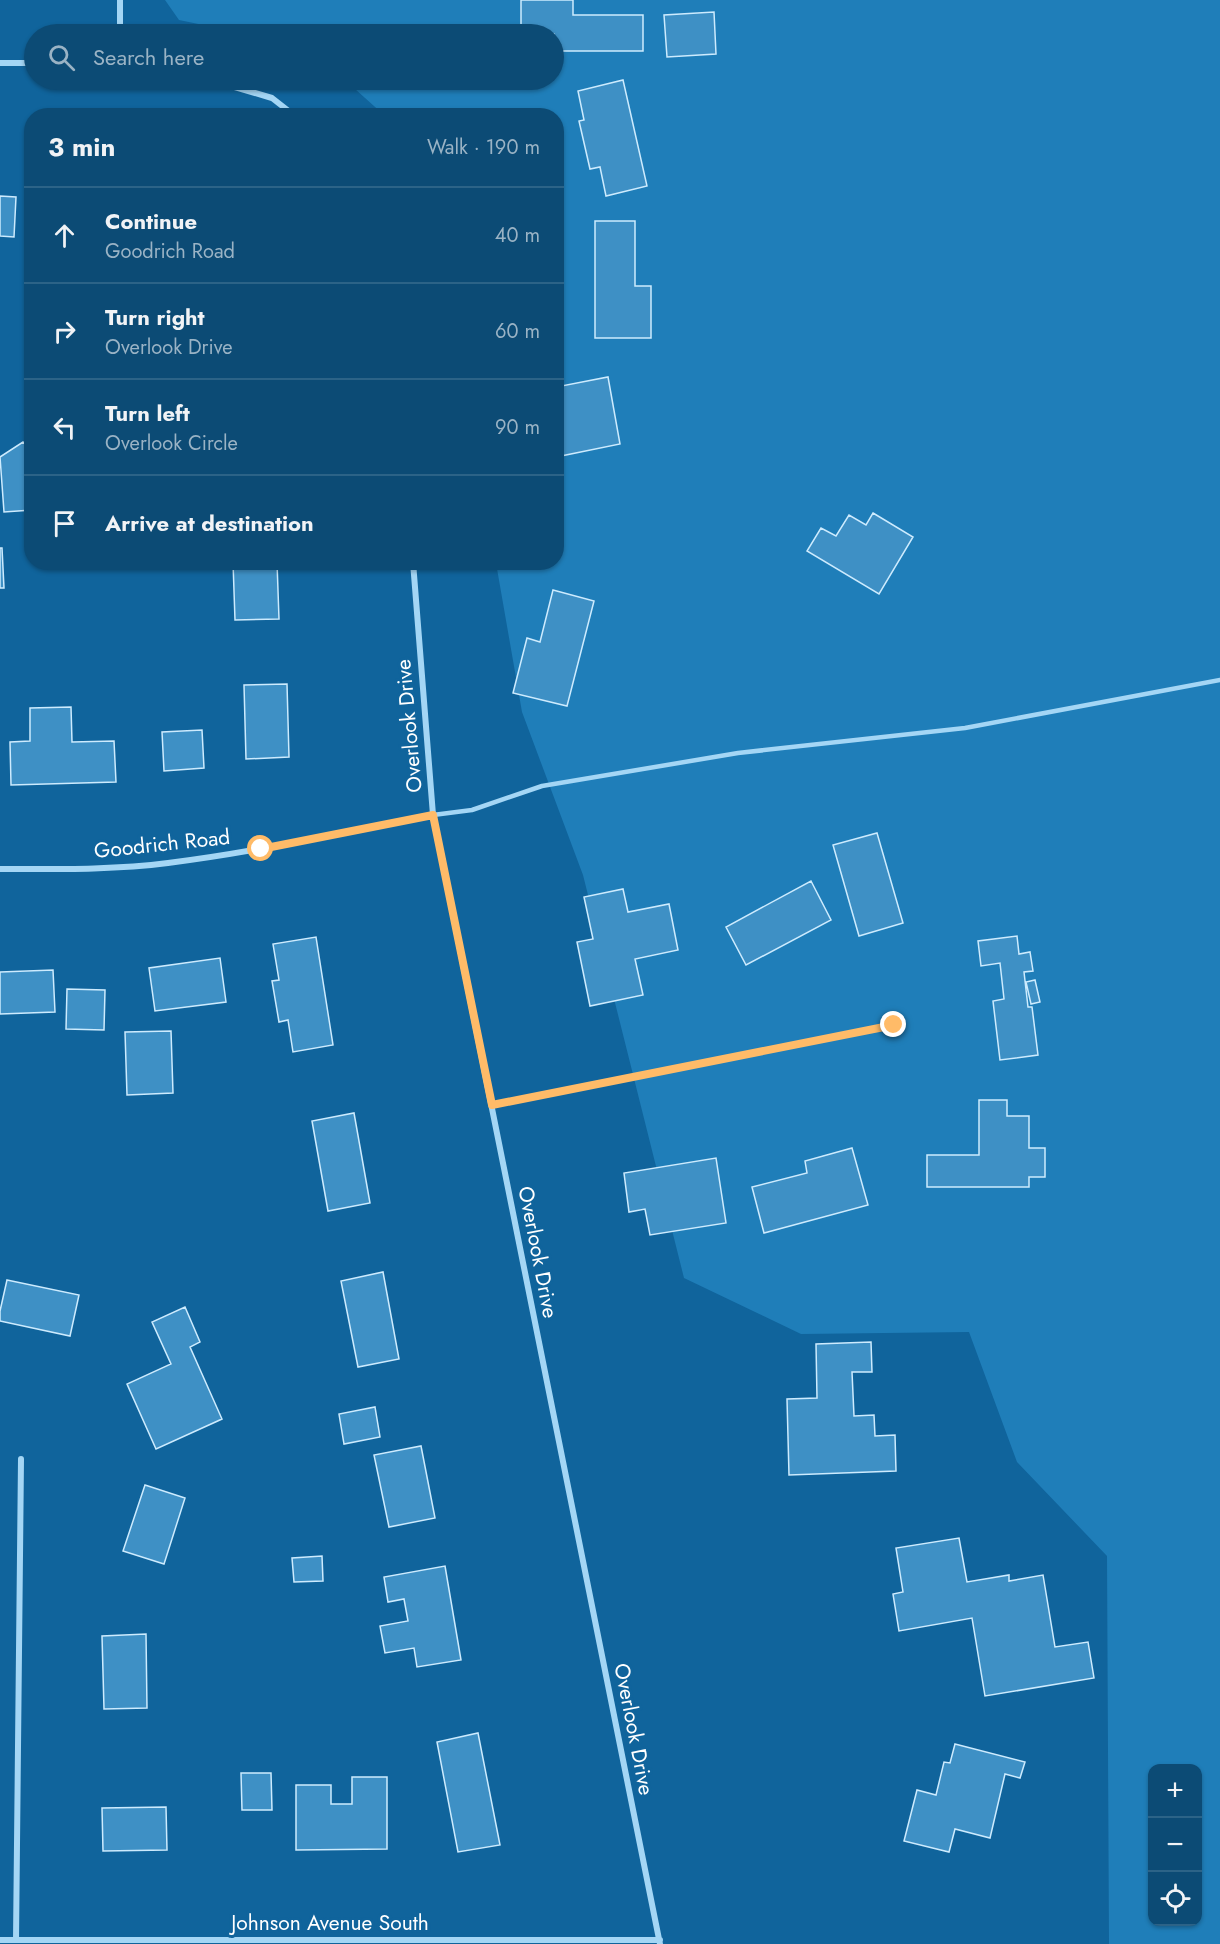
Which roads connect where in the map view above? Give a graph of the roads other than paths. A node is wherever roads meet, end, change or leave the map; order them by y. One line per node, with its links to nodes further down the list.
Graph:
1 (120, 0): 2 (street)
2 (120, 24)
3 (0, 63): 4 (street)
4 (24, 63)
5 (245, 90): 6 (street)
6 (285, 108)
7 (413, 570): 9 (street, Overlook Drive)
8 (1220, 680): 9 (lane)
9 (433, 815): 10 (street, Goodrich Road); 12 (street, Overlook Drive)
10 (0, 870)
11 (894, 1025): 12 (street)
12 (492, 1105): 16 (street, Overlook Drive)
13 (21, 1460): 15 (street)
14 (0, 1940): 15 (street, Johnson Avenue South)
15 (16, 1940): 16 (street, Johnson Avenue South)
16 (660, 1942)

